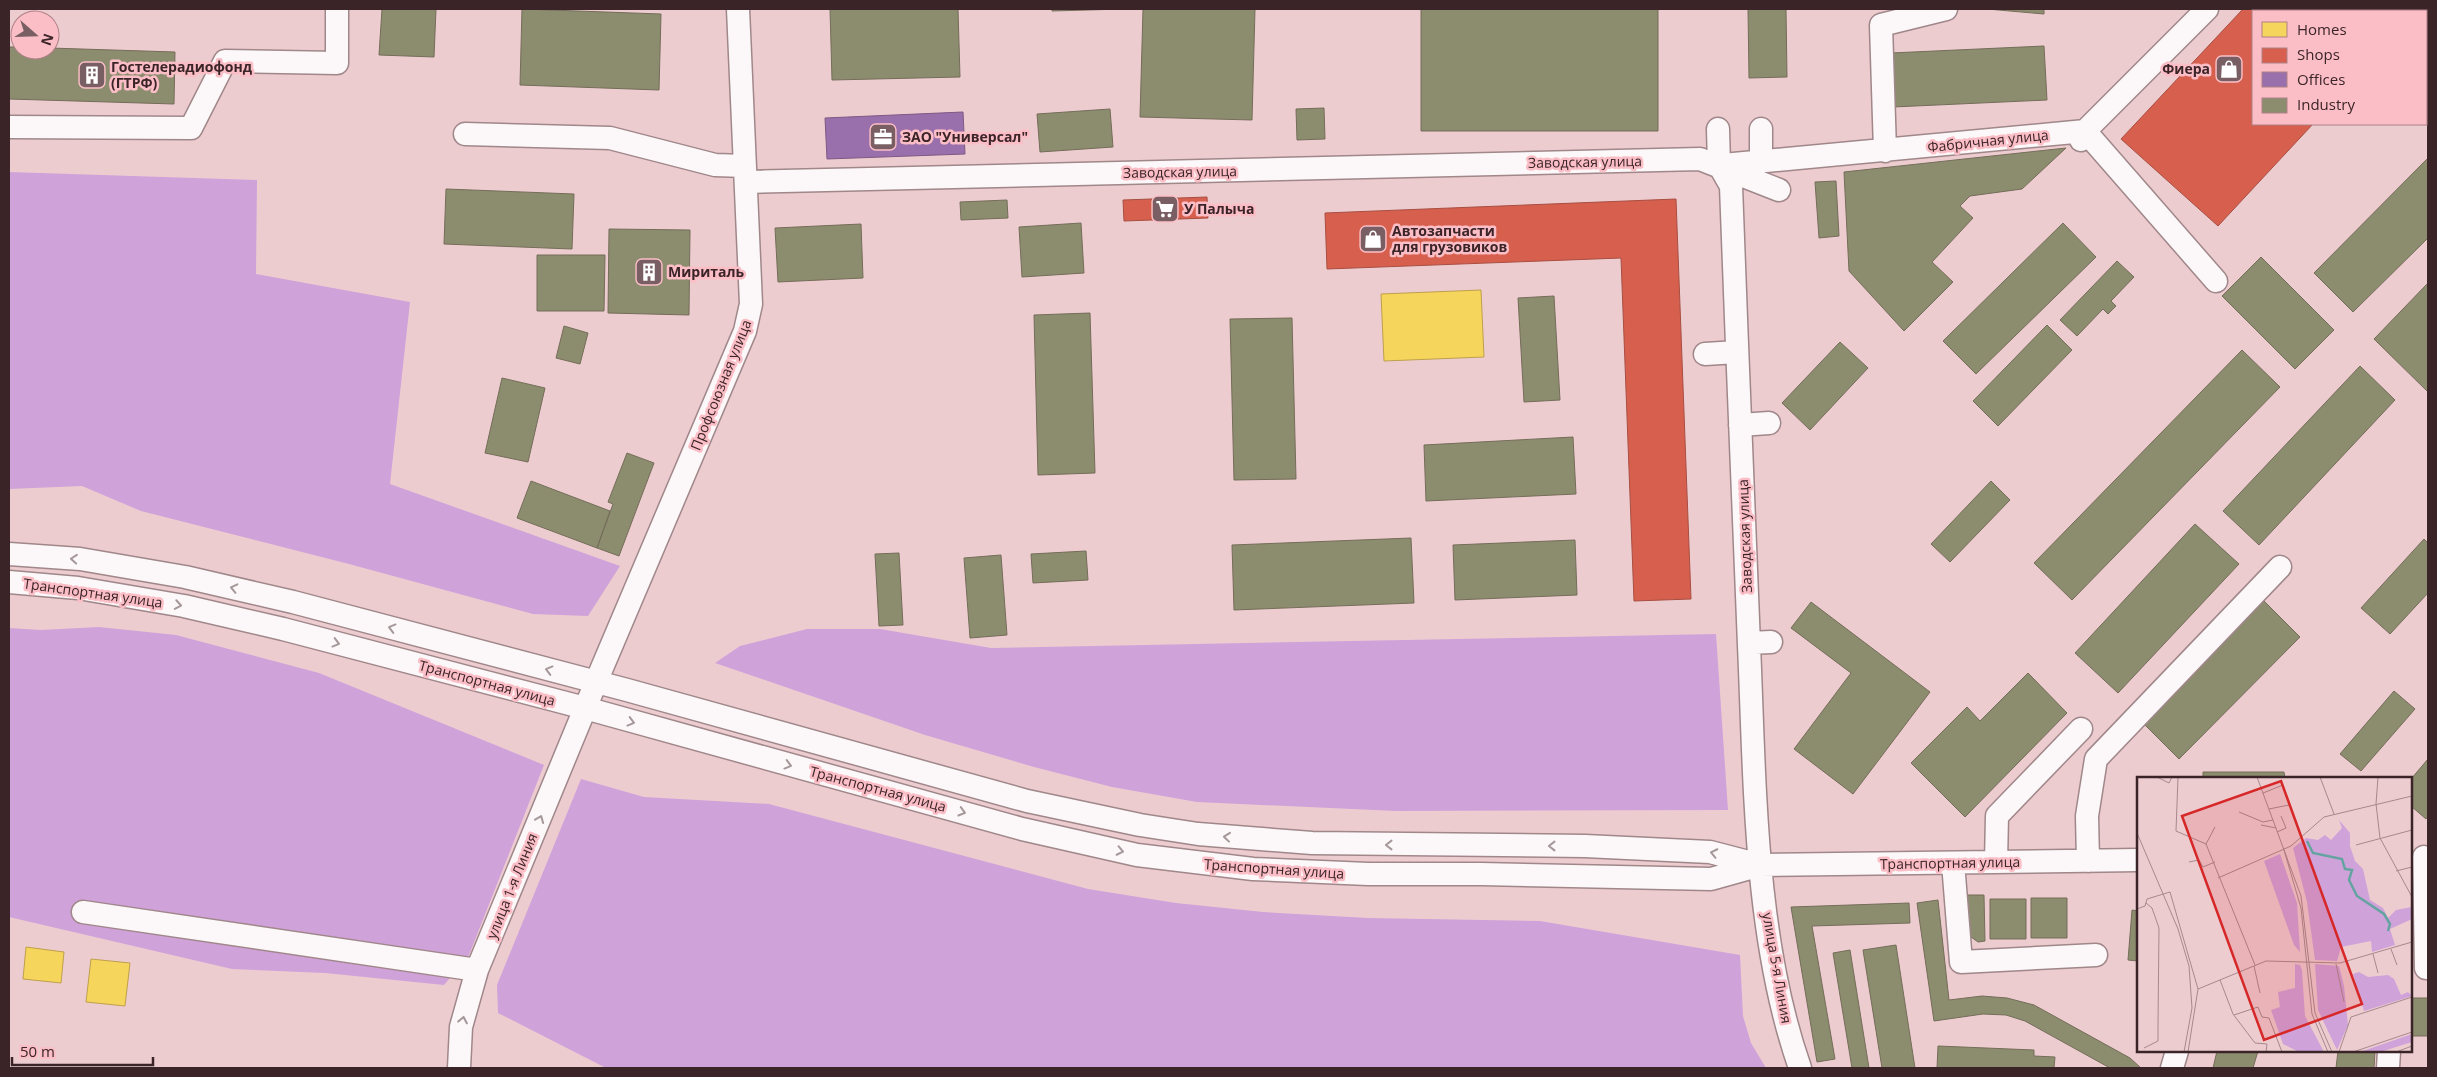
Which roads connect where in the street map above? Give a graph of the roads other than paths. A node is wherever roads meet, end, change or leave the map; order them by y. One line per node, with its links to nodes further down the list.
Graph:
1 (338, 9): 5 (street)
2 (738, 9): 13 (street, Профсоюзная улица)
3 (1946, 9): 10 (street)
4 (2207, 9): 9 (street)
5 (9, 127)
6 (1761, 129): 11 (street)
7 (1718, 130): 12 (street)
8 (465, 134): 13 (street, Заводская улица)
9 (2083, 135): 10 (street, Фабричная улица); 15 (street)
10 (1885, 151): 11 (street, Фабричная улица)
11 (1762, 162): 12 (street, Фабричная улица)
12 (1719, 165): 13 (street, Заводская улица); 14 (street); 16 (street, Заводская улица)
13 (745, 174): 23 (street, Профсоюзная улица)
14 (1779, 190)
15 (2216, 281)
16 (1737, 352): 17 (street); 19 (street, Заводская улица)
17 (1705, 354)
18 (1768, 424): 19 (street)
19 (1740, 425): 31 (street, Заводская улица)
20 (9, 554): 23 (street, Транспортная улица, one-way to 20)
21 (2280, 566): 28 (street)
22 (9, 582): 24 (street, Транспортная улица, one-way to 24)
23 (596, 682): 24 (street, Профсоюзная улица); 31 (street, Транспортная улица, one-way to 23)
24 (585, 708): 31 (street, Транспортная улица, one-way to 31); 35 (street, улица 1-я Линия, one-way to 24)
25 (2081, 729): 29 (street)
26 (2421, 857): 34 (street)
27 (2137, 860): 28 (street, Транспортная улица)
28 (2088, 861): 29 (street, Транспортная улица)
29 (1996, 862): 30 (street, Транспортная улица)
30 (1953, 863): 31 (street, Транспортная улица); 33 (street)
31 (1761, 865): 39 (street, улица 5-я Линия)
32 (83, 912): 35 (street)
33 (2096, 955)
34 (2426, 968)
35 (477, 970): 38 (street, улица 1-я Линия, one-way to 35)
36 (2177, 1052): 40 (street)
37 (2389, 1052): 41 (street)
38 (459, 1068)
39 (1800, 1068)
40 (2172, 1068)
41 (2388, 1068)

